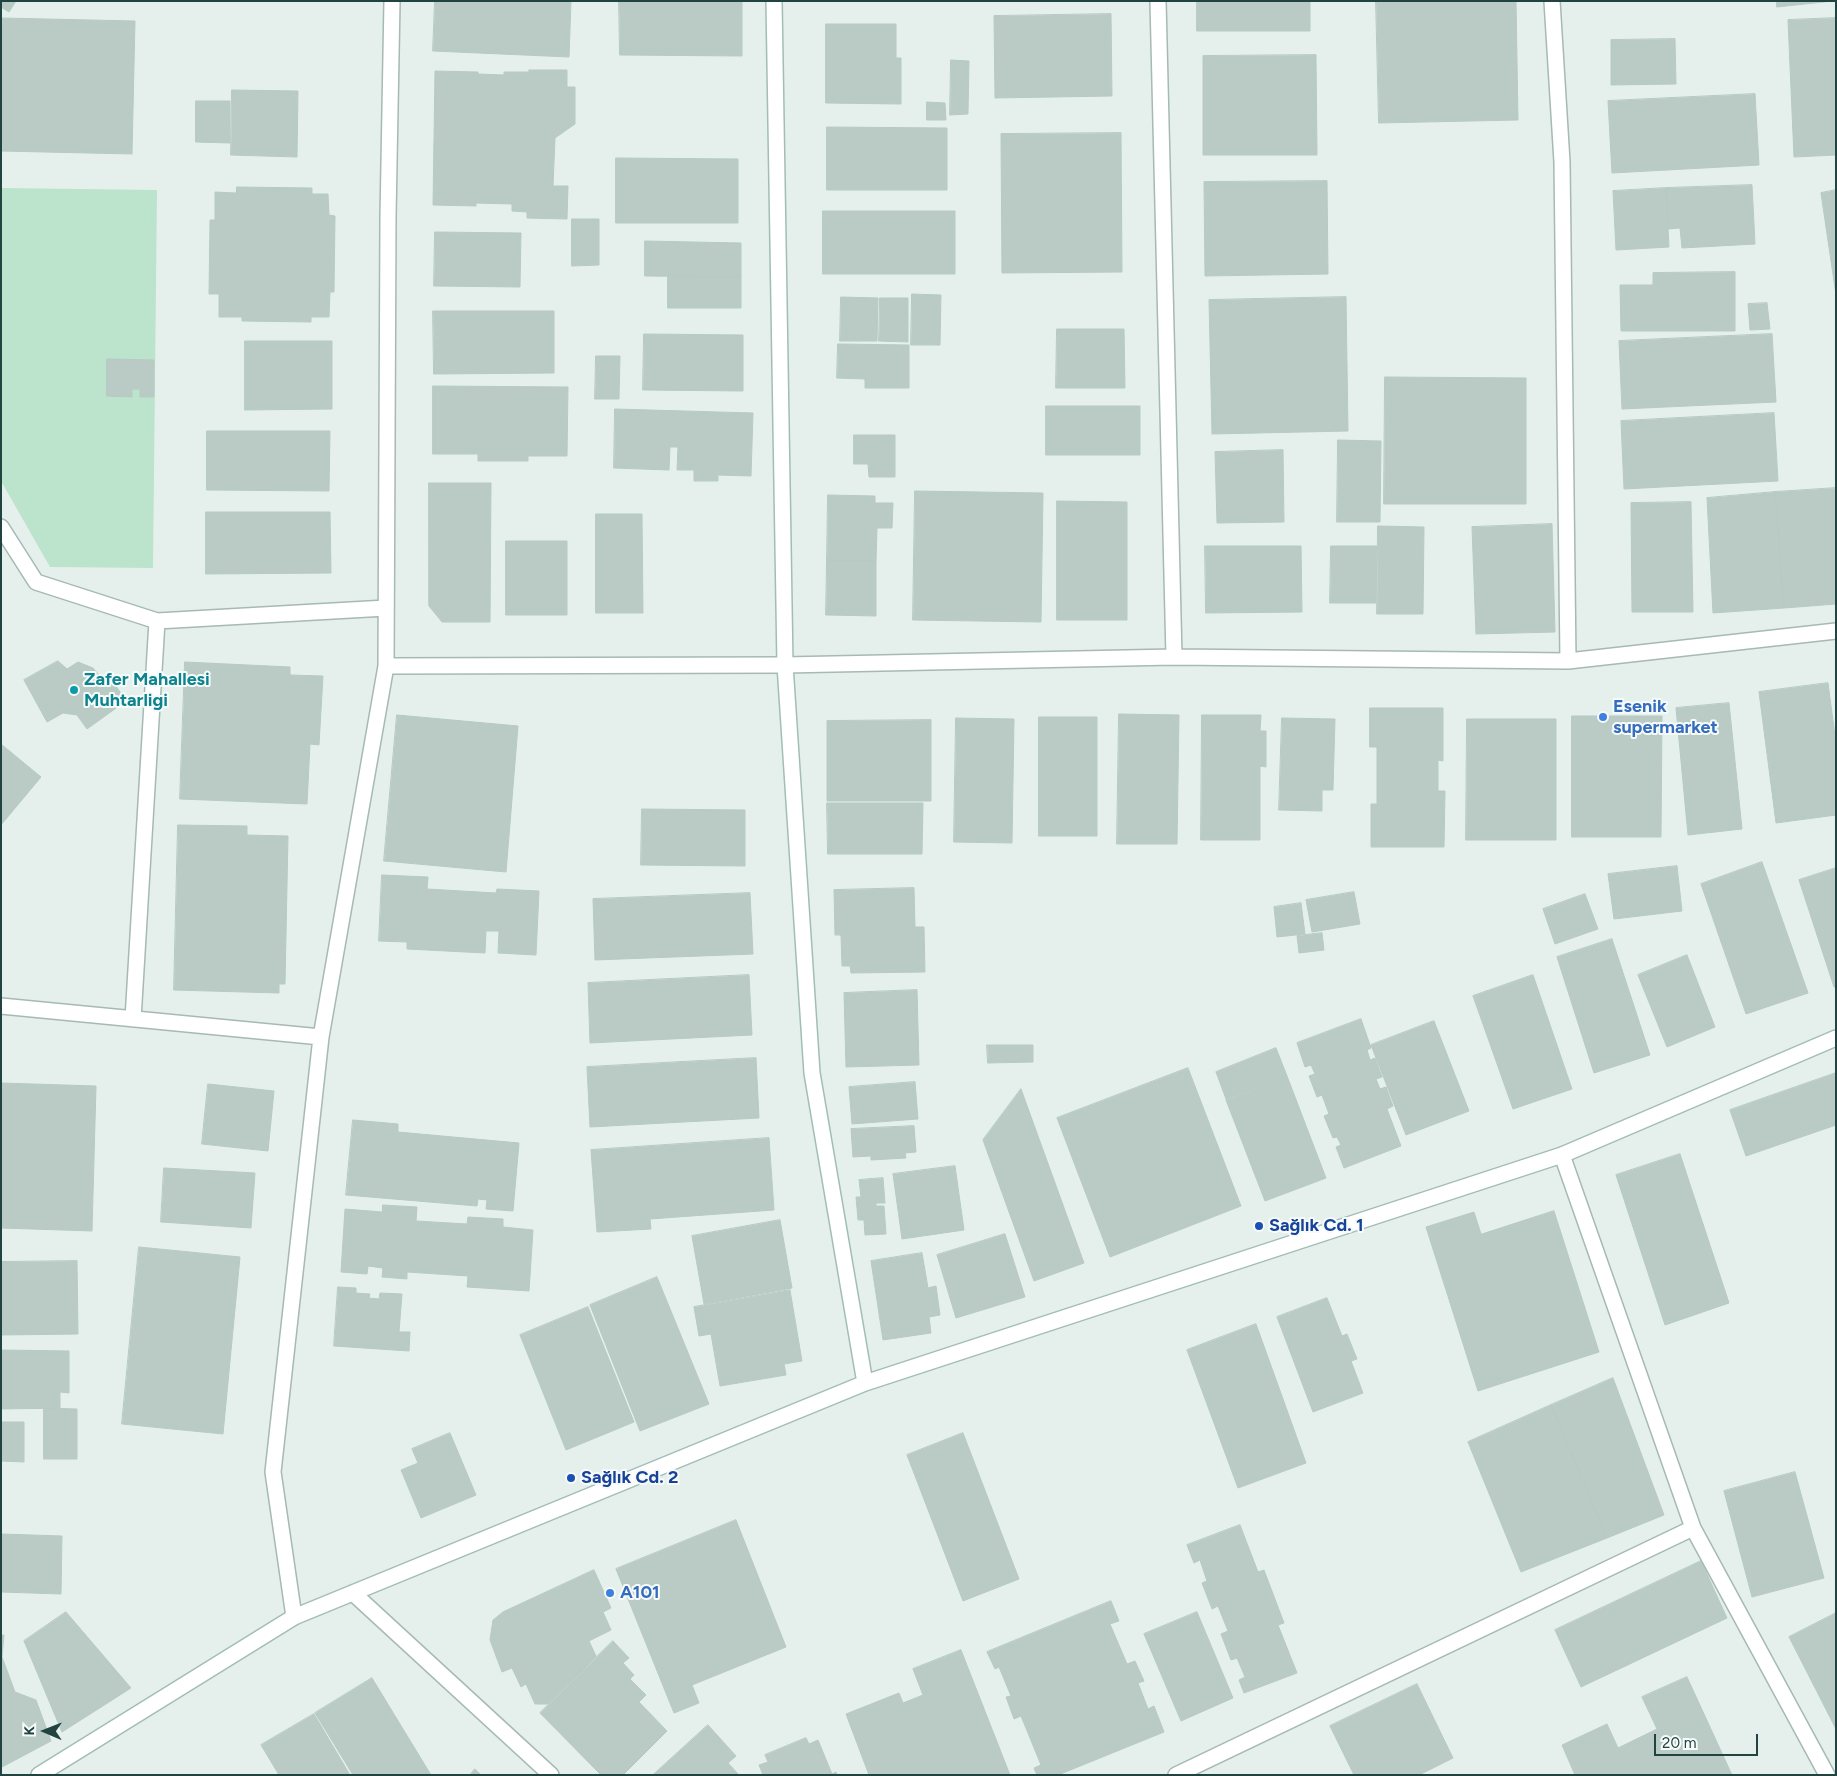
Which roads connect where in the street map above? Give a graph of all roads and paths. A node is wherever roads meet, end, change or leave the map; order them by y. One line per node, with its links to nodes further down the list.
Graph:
1 (392, 1): 6 (street)
2 (774, 1): 11 (street)
3 (1158, 1): 9 (street)
4 (1552, 1): 10 (street)
5 (1, 527): 7 (street)
6 (386, 608): 7 (street); 12 (street)
7 (157, 621): 14 (street)
8 (1836, 631): 10 (street)
9 (1174, 657): 10 (street); 11 (street)
10 (1568, 662)
11 (784, 665): 12 (street); 18 (street)
12 (386, 666): 15 (street)
13 (1, 1006): 14 (street)
14 (133, 1019): 15 (street)
15 (321, 1037): 21 (street)
16 (1836, 1038): 17 (street)
17 (1562, 1155): 18 (street); 19 (street)
18 (865, 1383): 20 (street)
19 (1693, 1528): 24 (street); 25 (street)
20 (353, 1593): 21 (street); 23 (street)
21 (294, 1617): 22 (street)
22 (39, 1775)
23 (551, 1775)
24 (1176, 1775)
25 (1827, 1775)

